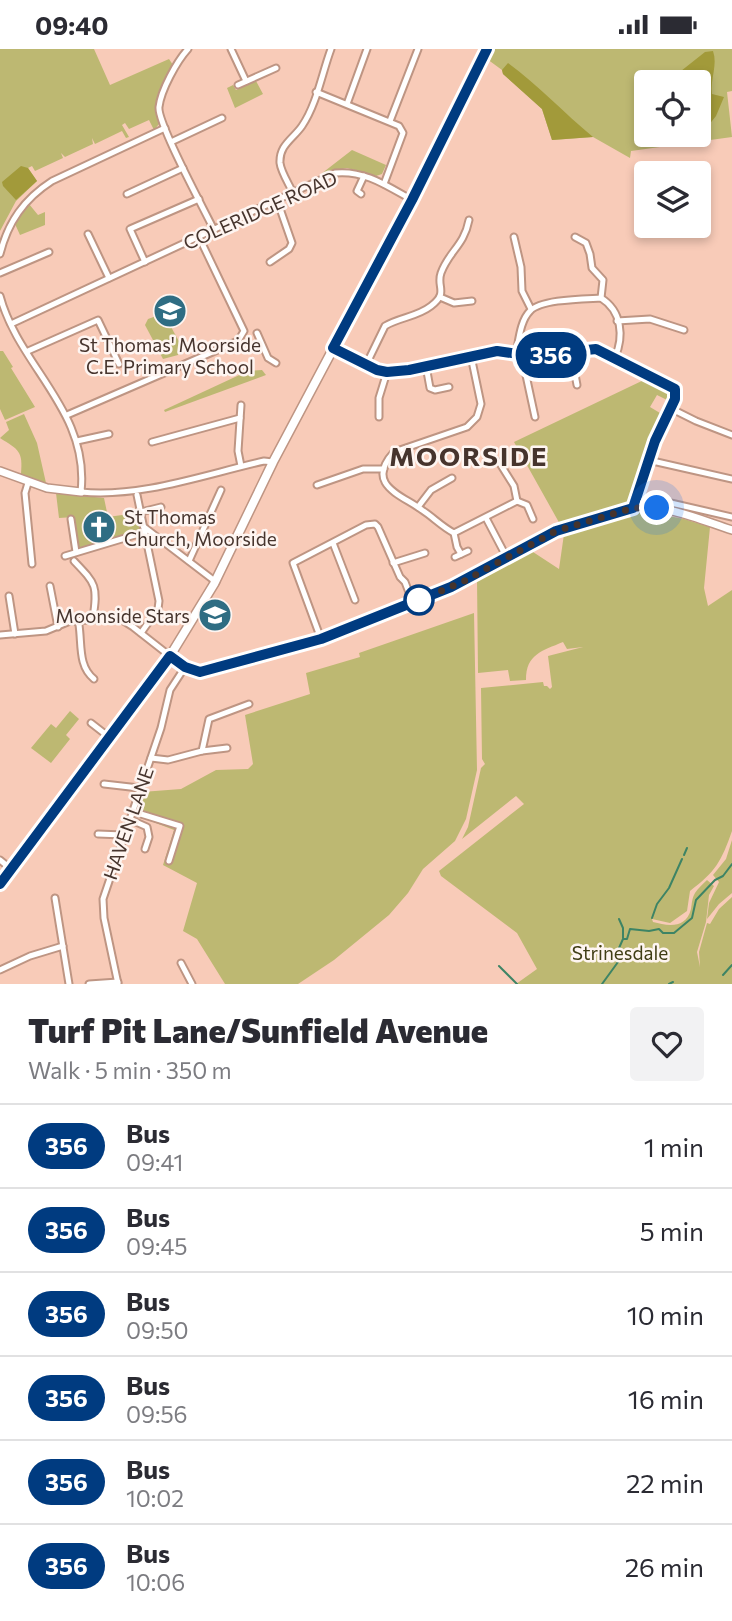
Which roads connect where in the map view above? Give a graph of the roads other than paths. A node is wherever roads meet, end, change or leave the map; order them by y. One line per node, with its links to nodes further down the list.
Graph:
1 (188, 49): 14 (street)
2 (231, 49): 8 (street)
3 (367, 49): 11 (street)
4 (418, 49): 13 (street)
5 (487, 49): 24 (main road)
6 (329, 50): 10 (street)
7 (276, 68): 8 (street)
8 (246, 81): 9 (street)
9 (238, 85)
10 (316, 92): 11 (street); 19 (street)
11 (347, 104): 13 (street)
12 (222, 118): 15 (street)
13 (390, 121): 18 (street)
14 (164, 128): 15 (street); 32 (street)
15 (171, 142): 16 (street)
16 (183, 168): 20 (street); 22 (street)
17 (364, 176): 18 (street, COLERIDGE ROAD); 19 (street, COLERIDGE ROAD); 21 (street)
18 (384, 184): 24 (street, COLERIDGE ROAD)
19 (293, 193): 23 (street, COLERIDGE ROAD)
20 (127, 194)
21 (361, 194)
22 (199, 199): 26 (street); 34 (street)
23 (277, 200): 26 (street, COLERIDGE ROAD); 33 (street)
24 (412, 200): 46 (main road)
25 (469, 220): 38 (street)
26 (214, 229): 28 (street, COLERIDGE ROAD)
27 (88, 234): 36 (street)
28 (199, 237): 34 (street, COLERIDGE ROAD); 62 (street)
29 (514, 237): 41 (street)
30 (575, 237): 39 (street)
31 (49, 252): 35 (street)
32 (0, 254)
33 (270, 261)
34 (145, 262): 36 (street, COLERIDGE ROAD)
35 (0, 273)
36 (109, 278): 43 (street, COLERIDGE ROAD)
37 (0, 296): 43 (street)
38 (440, 297): 40 (street); 55 (street)
39 (601, 298): 41 (street); 42 (street)
40 (472, 302)
41 (531, 309): 48 (street)
42 (617, 321): 44 (street); 52 (street)
43 (11, 324): 47 (street)
44 (684, 330)
45 (257, 333): 53 (street)
46 (333, 348): 55 (street); 71 (main road)
47 (27, 351): 54 (street); 62 (street)
48 (516, 353): 50 (street); 51 (street)
49 (571, 353): 50 (street); 52 (street); 58 (street)
50 (525, 355): 64 (street)
51 (471, 356): 56 (street); 74 (street)
52 (615, 357): 61 (street)
53 (276, 363)
54 (119, 364)
55 (366, 365): 57 (street)
56 (426, 366): 57 (street); 59 (street)
57 (387, 372): 63 (street)
58 (577, 385)
59 (449, 387)
60 (242, 405): 65 (street)
61 (670, 408): 67 (street); 70 (street)
62 (67, 415): 68 (street)
63 (379, 417)
64 (535, 417)
65 (240, 418): 69 (street); 73 (street)
66 (109, 434): 68 (street)
67 (732, 435)
68 (77, 441): 81 (street)
69 (152, 442)
70 (648, 460): 77 (street); 83 (street)
71 (273, 462): 73 (street); 106 (main road)
72 (499, 463): 84 (street)
73 (241, 466): 81 (street)
74 (384, 470): 79 (street); 86 (street)
75 (0, 471): 78 (street)
76 (452, 478): 86 (street)
77 (732, 479)
78 (28, 482): 81 (street); 105 (street)
79 (317, 485)
80 (221, 490): 103 (street)
81 (81, 492)
82 (138, 495): 88 (street)
83 (636, 495): 87 (street); 89 (street)
84 (517, 501): 90 (street); 92 (street)
85 (161, 507): 88 (street)
86 (418, 507): 95 (street)
87 (633, 508): 94 (street); 101 (street)
88 (141, 512): 93 (street)
89 (732, 517)
90 (486, 518): 95 (street); 101 (street)
91 (71, 519): 98 (street)
92 (533, 519)
93 (145, 530): 98 (street); 103 (street); 114 (street)
94 (732, 530)
95 (454, 533): 97 (street)
96 (332, 543): 104 (street); 109 (street); 117 (street)
97 (468, 551)
98 (76, 552): 100 (street)
99 (425, 553): 104 (street)
100 (65, 555)
101 (507, 558): 110 (street)
102 (74, 561): 111 (street)
103 (189, 561): 106 (street)
104 (394, 563): 110 (street)
105 (32, 564)
106 (216, 582): 118 (main road)
107 (50, 586): 113 (street)
108 (9, 596): 115 (street)
109 (355, 600)
110 (413, 603): 117 (street)
111 (93, 618): 112 (street); 114 (street)
112 (77, 621): 113 (street); 120 (street)
113 (58, 627): 115 (street)
114 (141, 633): 118 (street)
115 (15, 634): 116 (street)
116 (0, 635)
117 (321, 639): 119 (street)
118 (170, 656): 119 (street); 123 (main road)
119 (185, 667): 126 (street, HAVEN LANE)
120 (94, 679)
121 (249, 704): 125 (street)
122 (91, 723): 123 (street)
123 (109, 737): 136 (main road)
124 (227, 748): 125 (street)
125 (202, 751): 126 (street)
126 (150, 758): 128 (street, HAVEN LANE)
127 (104, 784): 128 (street)
128 (139, 788): 129 (street, HAVEN LANE)
129 (131, 811): 130 (street, HAVEN LANE); 135 (street)
130 (129, 819): 132 (street, HAVEN LANE); 133 (street)
131 (98, 834): 132 (street)
132 (123, 835): 142 (street, HAVEN LANE)
133 (145, 849)
134 (0, 860): 136 (street)
135 (169, 861)
136 (10, 869): 137 (main road)
137 (0, 884)
138 (55, 898): 139 (street)
139 (63, 946): 141 (street); 143 (street)
140 (181, 963): 145 (street)
141 (0, 970)
142 (118, 983): 144 (street)
143 (69, 984)
144 (89, 984)
145 (192, 984)

